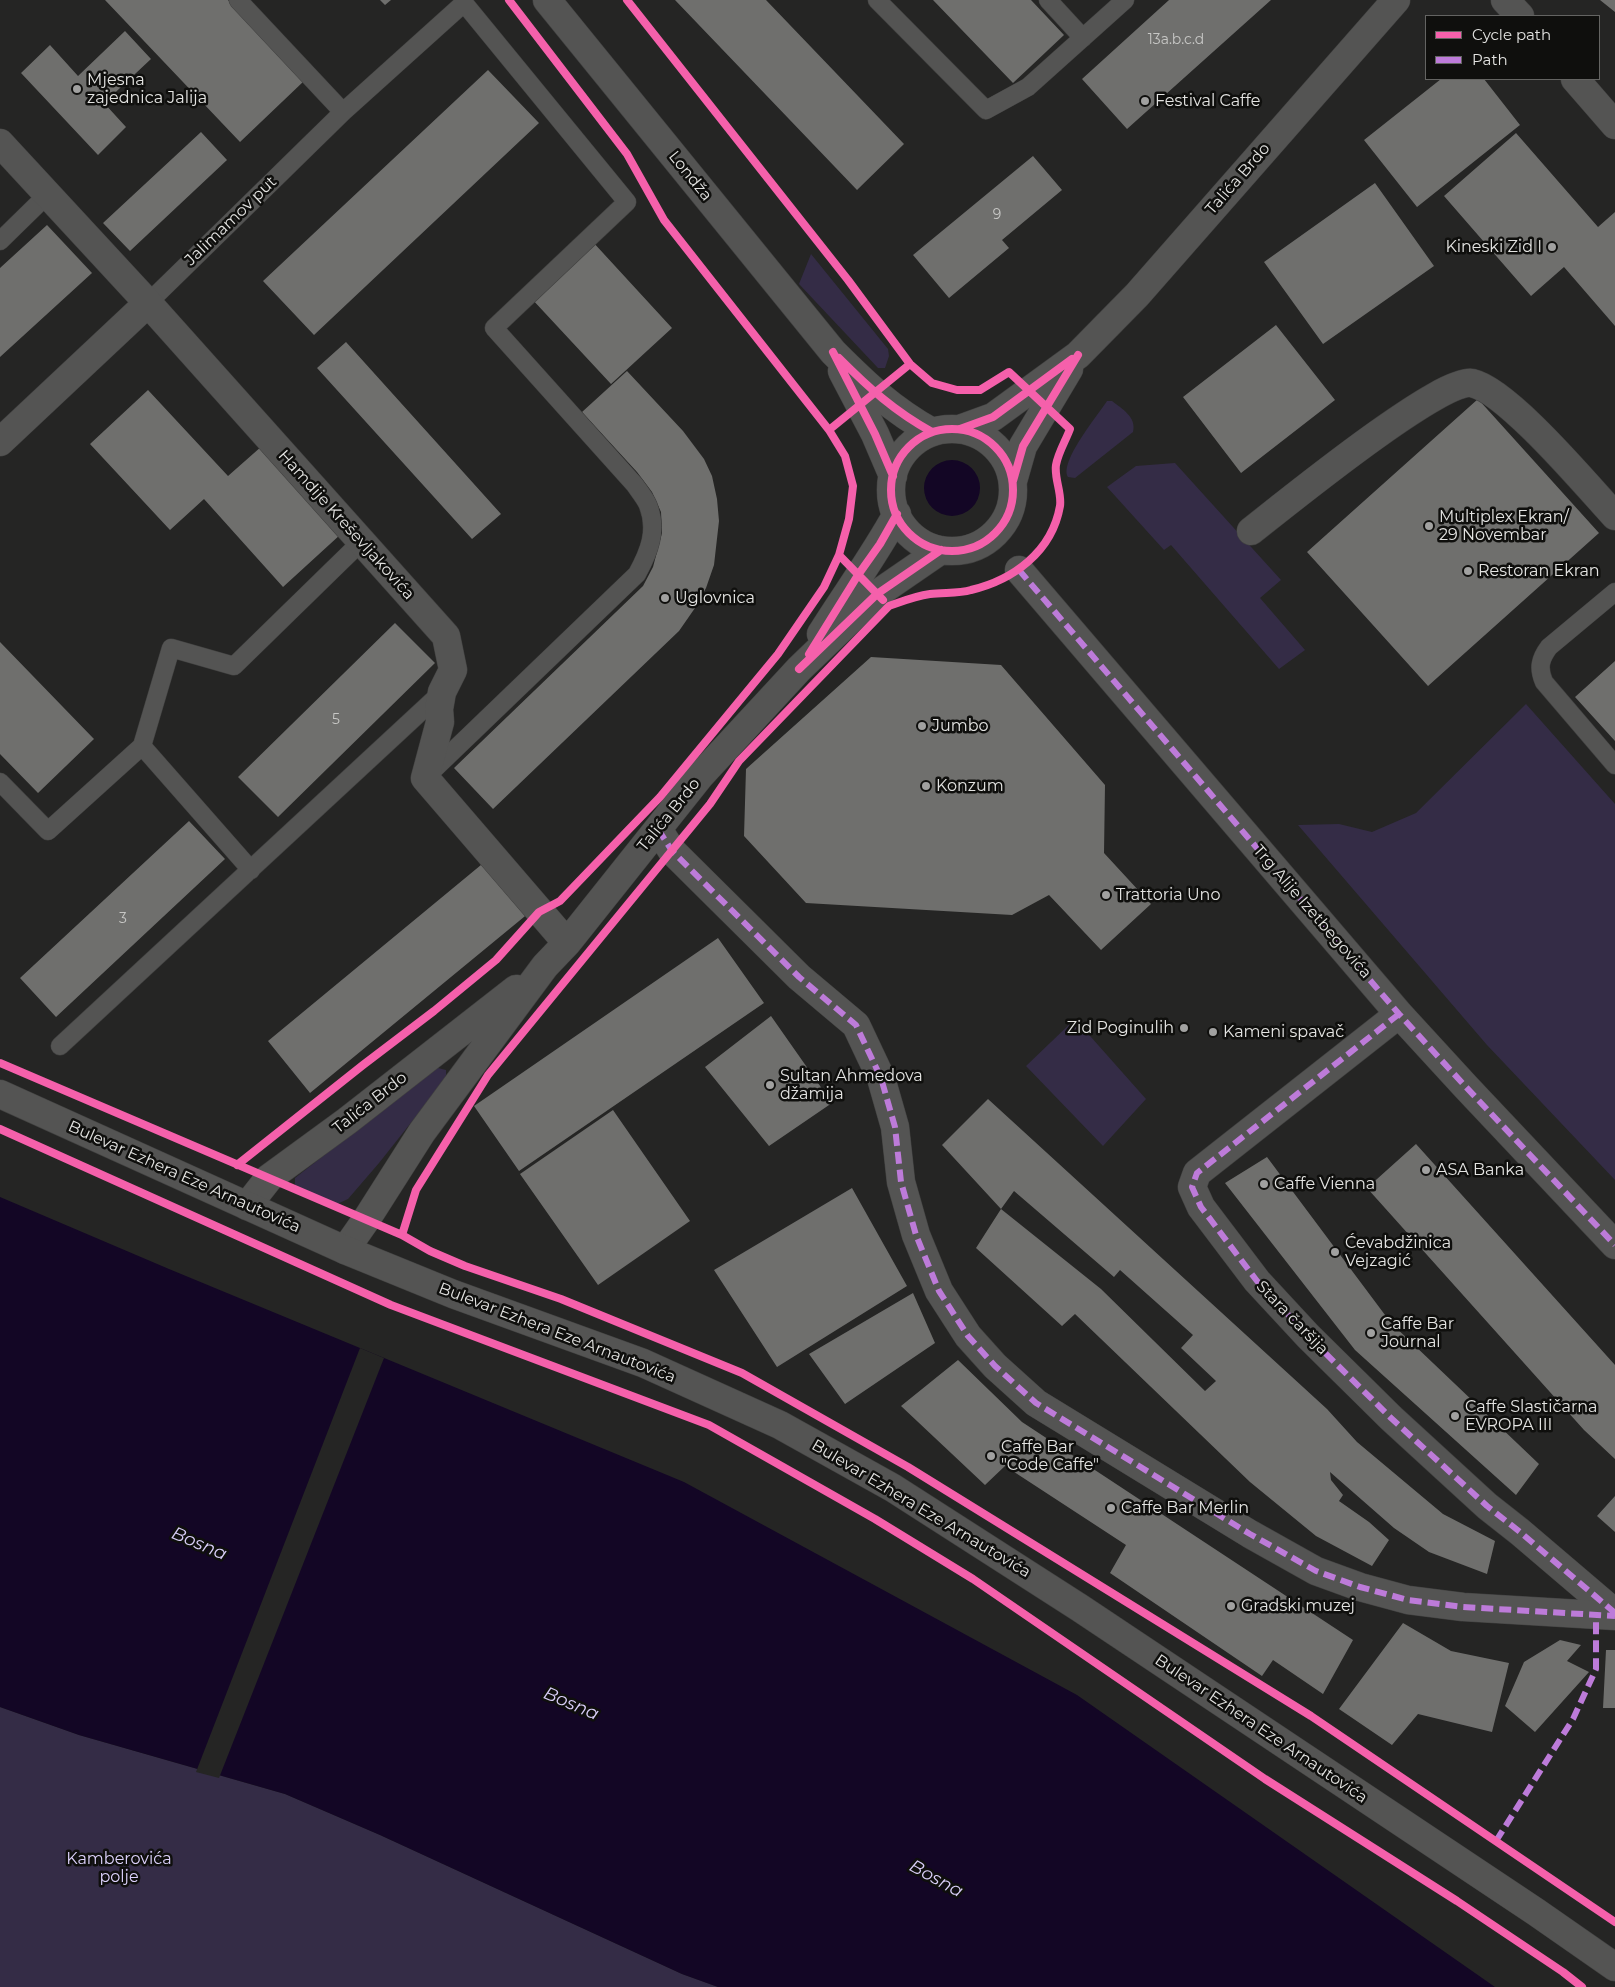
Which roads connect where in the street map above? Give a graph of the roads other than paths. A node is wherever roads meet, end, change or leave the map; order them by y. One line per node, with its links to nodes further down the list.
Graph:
1 (238, 0): 11 (lane)
2 (547, 0): 17 (street, Londža)
3 (878, 0): 9 (lane)
4 (1048, 0): 9 (lane)
5 (1125, 0): 9 (lane)
6 (1396, 0): 18 (street, Talića Brdo)
7 (1505, 0): 8 (street)
8 (1519, 15)
9 (1083, 38)
10 (1575, 80): 12 (street)
11 (342, 112): 16 (lane, Jalimamov put); 35 (lane, Jalimamov put)
12 (1615, 125)
13 (0, 143): 14 (street, Hamdije Kreševljakovića)
14 (47, 195): 15 (lane); 16 (street, Hamdije Kreševljakovića)
15 (0, 241)
16 (148, 303): 21 (street, Jalimamov put); 27 (street, Hamdije Kreševljakovića)
17 (833, 352): 20 (street, Londža); 22 (street, Londža)
18 (1078, 355): 19 (street); 23 (street)
19 (960, 429): 20 (street); 23 (street)
20 (932, 432): 22 (street)
21 (0, 442)
22 (893, 476): 24 (street)
23 (1013, 481): 28 (street)
24 (896, 514): 28 (street); 31 (street, Talića Brdo)
25 (1615, 516): 26 (street)
26 (1251, 531)
27 (360, 542): 32 (street, Hamdije Kreševljakovića); 33 (lane)
28 (942, 550): 31 (street, Talića Brdo)
29 (1020, 570): 41 (street, Trg Alije Izetbegovića)
30 (1615, 592): 34 (lane)
31 (799, 669): 37 (street, Talića Brdo)
32 (442, 692): 35 (street, Hamdije Kreševljakovića); 38 (lane)
33 (142, 746): 36 (lane); 38 (lane)
34 (1615, 765)
35 (425, 778): 39 (street)
36 (0, 782)
37 (658, 829): 39 (street, Talića Brdo); 47 (street)
38 (251, 870): 42 (lane)
39 (567, 943): 40 (street, Talića Brdo)
40 (545, 966): 44 (street, Talića Brdo); 46 (street, Talića Brdo)
41 (1399, 1014): 45 (street, Trg Alije Izetbegovića); 47 (street, Stara čaršija)
42 (60, 1046)
43 (0, 1094): 44 (street, Bulevar Ezhera Eze Arnautovića)
44 (247, 1206): 46 (street, Bulevar Ezhera Eze Arnautovića)
45 (1615, 1245)
46 (346, 1250): 48 (street, Bulevar Ezhera Eze Arnautovića)
47 (1615, 1615)
48 (1615, 1967)

